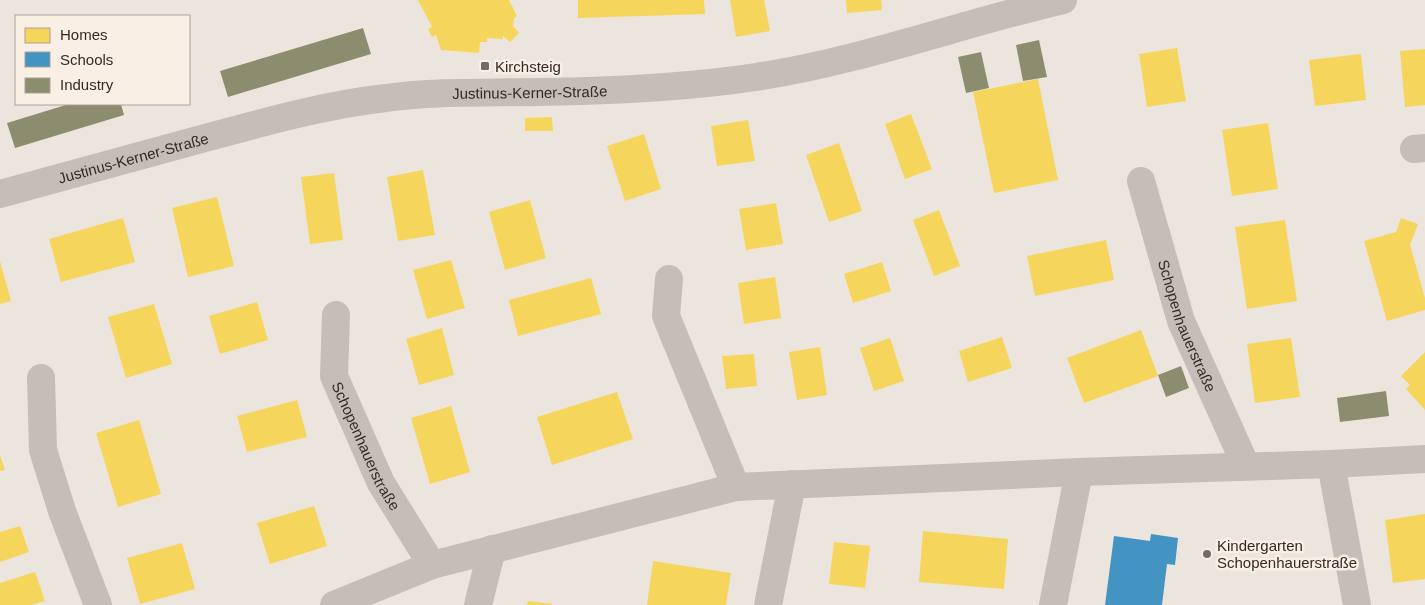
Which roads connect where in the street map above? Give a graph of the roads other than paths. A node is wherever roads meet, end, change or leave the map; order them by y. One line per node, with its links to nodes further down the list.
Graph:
1 (1063, 0): 3 (street, Justinus-Kerner-Straße)
2 (1142, 181): 9 (street, Schopenhauerstraße)
3 (0, 194)
4 (670, 279): 12 (street)
5 (336, 315): 14 (street, Schopenhauerstraße)
6 (41, 378): 15 (street)
7 (1425, 458): 8 (street)
8 (1331, 464): 9 (street); 20 (street)
9 (1246, 466): 10 (street)
10 (1078, 472): 11 (street); 19 (street)
11 (792, 484): 12 (street); 18 (street)
12 (736, 486): 13 (street)
13 (492, 549): 14 (street); 17 (street)
14 (432, 565): 16 (street)
15 (98, 605)
16 (334, 605)
17 (478, 605)
18 (768, 605)
19 (1053, 605)
20 (1357, 605)

